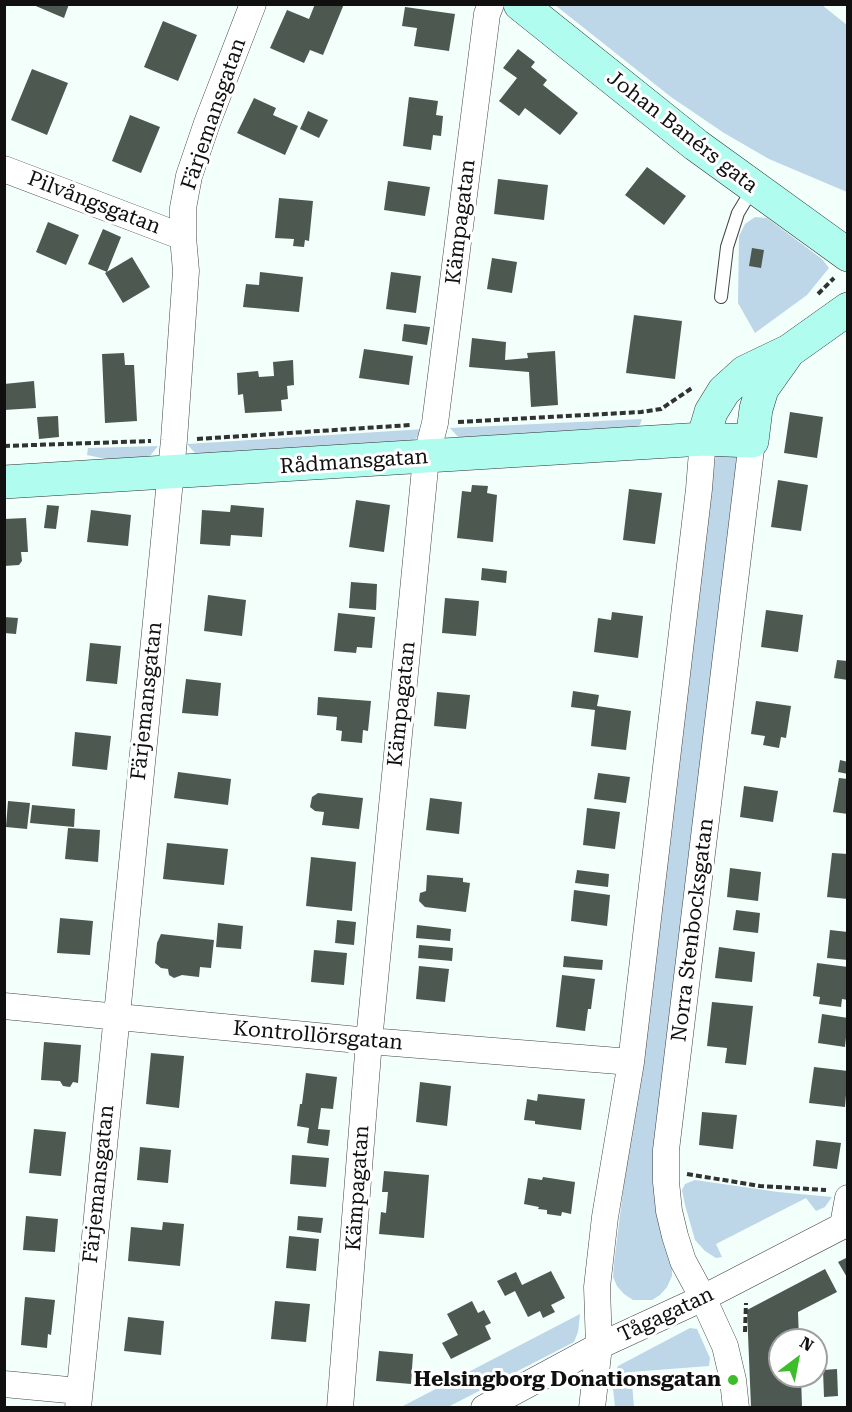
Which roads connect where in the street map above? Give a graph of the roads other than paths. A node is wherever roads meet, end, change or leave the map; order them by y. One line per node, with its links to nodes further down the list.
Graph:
1 (253, 4): 6 (street, Färjemansgatan)
2 (491, 4): 13 (street, Kämpagatan)
3 (520, 4): 5 (street, Johan Banérs gata)
4 (4, 169): 6 (street, Pilvångsgatan)
5 (754, 187): 7 (street, Johan Banérs gata); 8 (lane)
6 (183, 237): 14 (street, Färjemansgatan)
7 (848, 255)
8 (721, 297)
9 (848, 309): 10 (street)
10 (789, 351): 11 (street); 12 (street)
11 (703, 439): 12 (street, Rådmansgatan); 13 (street, Rådmansgatan); 19 (street)
12 (752, 441): 22 (street, Norra Stenbocksgatan)
13 (426, 458): 14 (street, Rådmansgatan); 18 (street, Kämpagatan)
14 (170, 473): 15 (street, Rådmansgatan); 17 (street, Färjemansgatan)
15 (4, 482)
16 (4, 1006): 17 (street, Kontrollörsgatan)
17 (116, 1017): 18 (street, Kontrollörsgatan); 25 (street, Färjemansgatan)
18 (369, 1041): 19 (street, Kontrollörsgatan); 26 (street, Kämpagatan)
19 (631, 1062): 23 (street)
20 (842, 1194): 21 (street)
21 (845, 1224): 22 (street, Tågagatan)
22 (703, 1298): 23 (street, Tågagatan); 29 (street, Norra Stenbocksgatan)
23 (599, 1346): 27 (street, Tågagatan); 28 (street)
24 (4, 1384): 25 (street)
25 (78, 1399)
26 (340, 1407)
27 (484, 1407)
28 (592, 1407)
29 (736, 1407)

